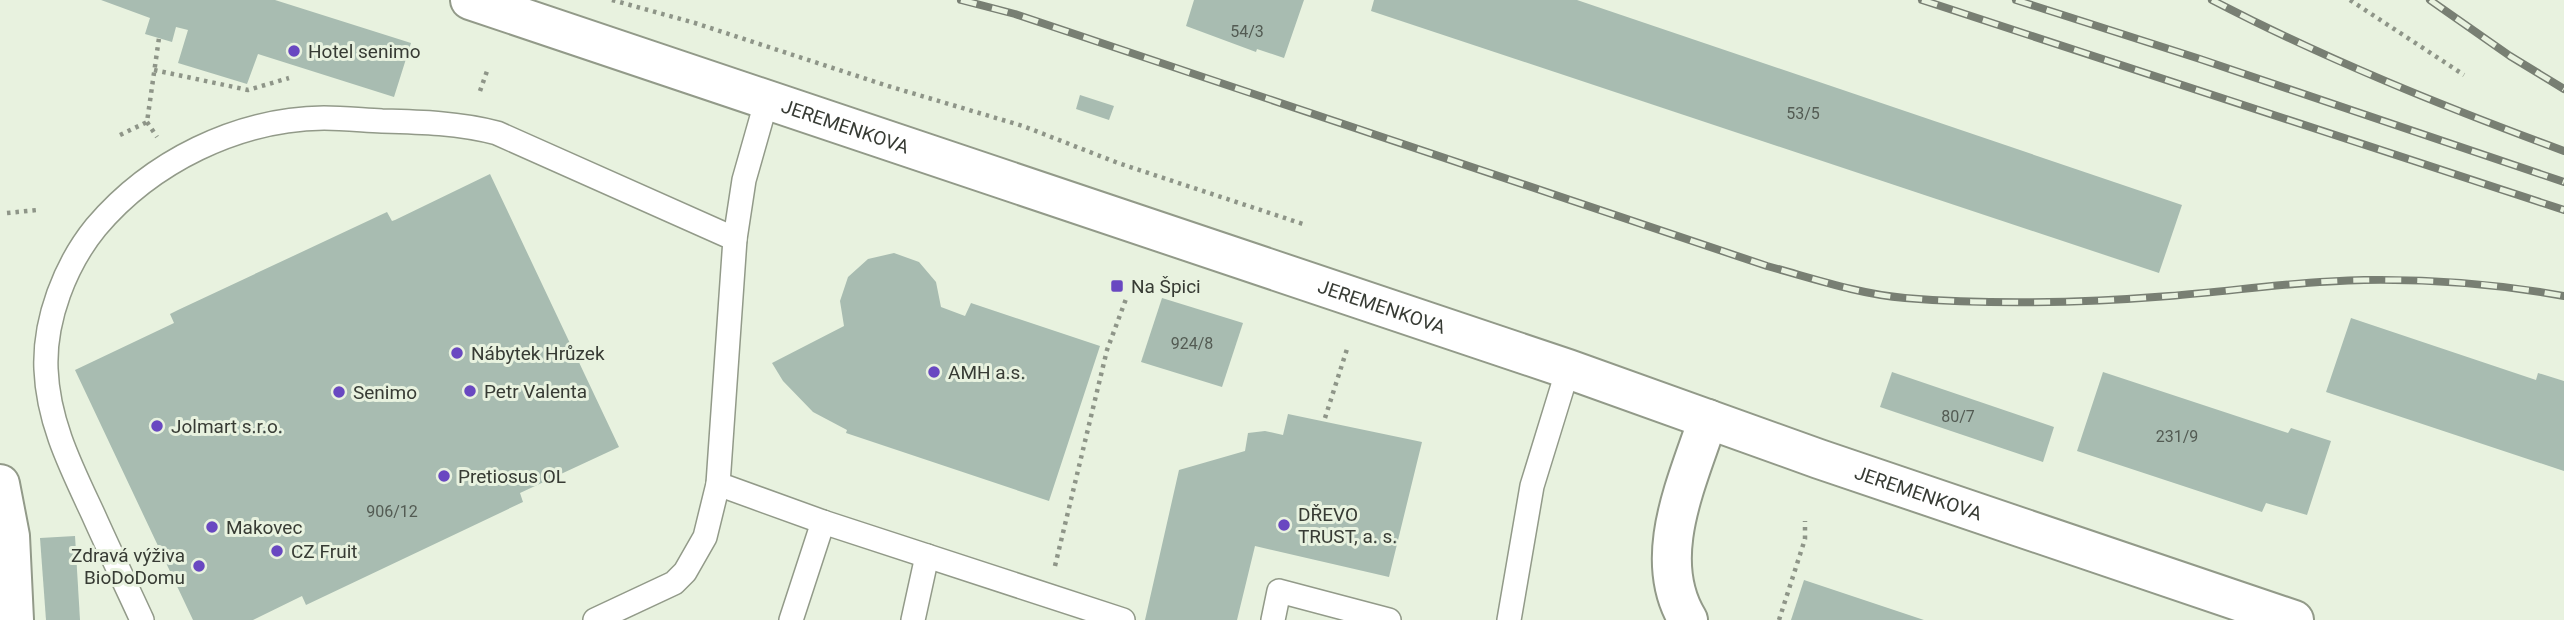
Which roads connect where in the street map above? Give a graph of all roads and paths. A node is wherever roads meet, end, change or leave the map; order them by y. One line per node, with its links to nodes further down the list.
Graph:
1 (470, 0): 10 (street, JEREMENKOVA)
2 (612, 0): 16 (path)
3 (2350, 0): 7 (path)
4 (159, 38): 5 (path)
5 (154, 69): 8 (path); 11 (path)
6 (487, 71): 9 (path)
7 (2464, 75)
8 (289, 78)
9 (480, 90)
10 (768, 99): 17 (lane); 20 (street, JEREMENKOVA)
11 (147, 122): 12 (path); 13 (path)
12 (154, 133)
13 (120, 135)
14 (37, 210): 15 (path)
15 (7, 214)
16 (1306, 225)
17 (735, 239): 24 (lane); 30 (lane)
18 (1126, 299): 28 (path)
19 (1347, 349): 21 (path)
20 (1568, 369): 22 (street, JEREMENKOVA); 37 (lane)
21 (1325, 418)
22 (1709, 419): 38 (street); 40 (street, JEREMENKOVA)
23 (0, 484): 29 (street)
24 (718, 484): 26 (lane); 31 (lane)
25 (1805, 520): 39 (path)
26 (823, 522): 27 (lane); 32 (lane)
27 (927, 556): 28 (lane); 33 (lane)
28 (1046, 596): 34 (lane)
29 (14, 620)
30 (142, 620)
31 (595, 620)
32 (792, 620)
33 (913, 620)
34 (1123, 620)
35 (1273, 620): 36 (lane)
36 (1389, 620)
37 (1510, 620)
38 (1688, 620)
39 (1779, 620)
40 (2294, 620)

